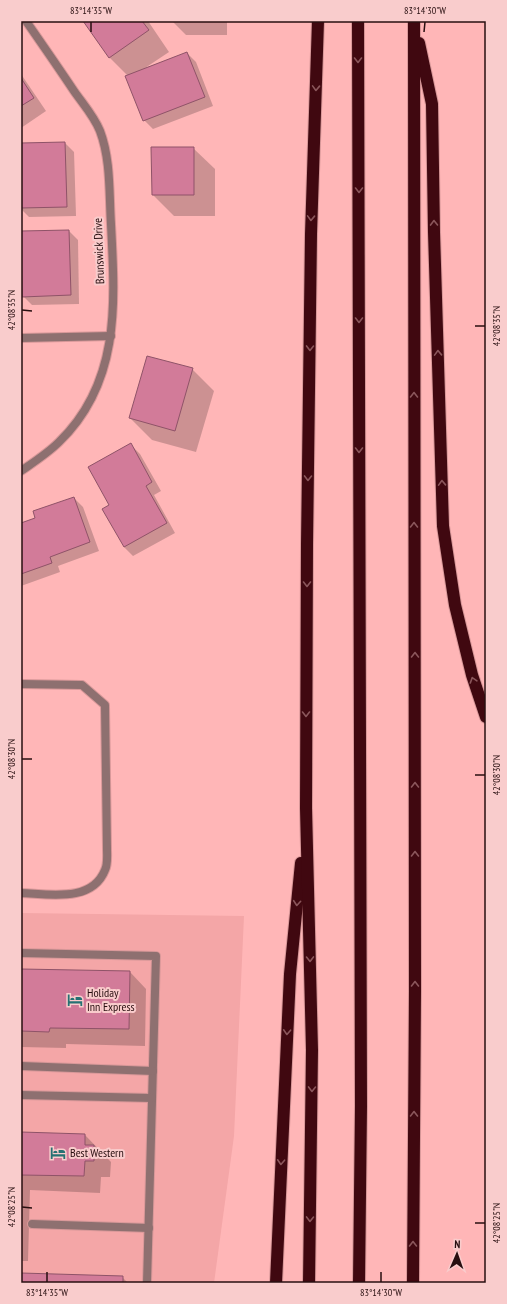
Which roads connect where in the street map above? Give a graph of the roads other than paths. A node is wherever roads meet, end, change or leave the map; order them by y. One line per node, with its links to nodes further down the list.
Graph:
1 (26, 21): 5 (street, Brunswick Drive)
2 (318, 21): 10 (highway, one-way to 10)
3 (358, 21): 22 (highway, one-way to 22)
4 (414, 21): 9 (highway, one-way to 4); 23 (highway, one-way to 4)
5 (111, 336): 6 (street); 7 (street, Brunswick Drive)
6 (21, 338)
7 (21, 471)
8 (21, 684): 11 (street)
9 (486, 717)
10 (306, 808): 20 (highway, one-way to 20); 21 (highway, one-way to 21)
11 (21, 893)
12 (21, 953): 14 (street)
13 (21, 1066): 14 (street)
14 (153, 1071): 16 (street)
15 (21, 1095): 16 (street)
16 (152, 1098): 18 (street)
17 (32, 1224): 18 (street)
18 (148, 1228): 19 (street)
19 (147, 1283)
20 (276, 1283)
21 (310, 1283)
22 (359, 1283)
23 (413, 1283)

